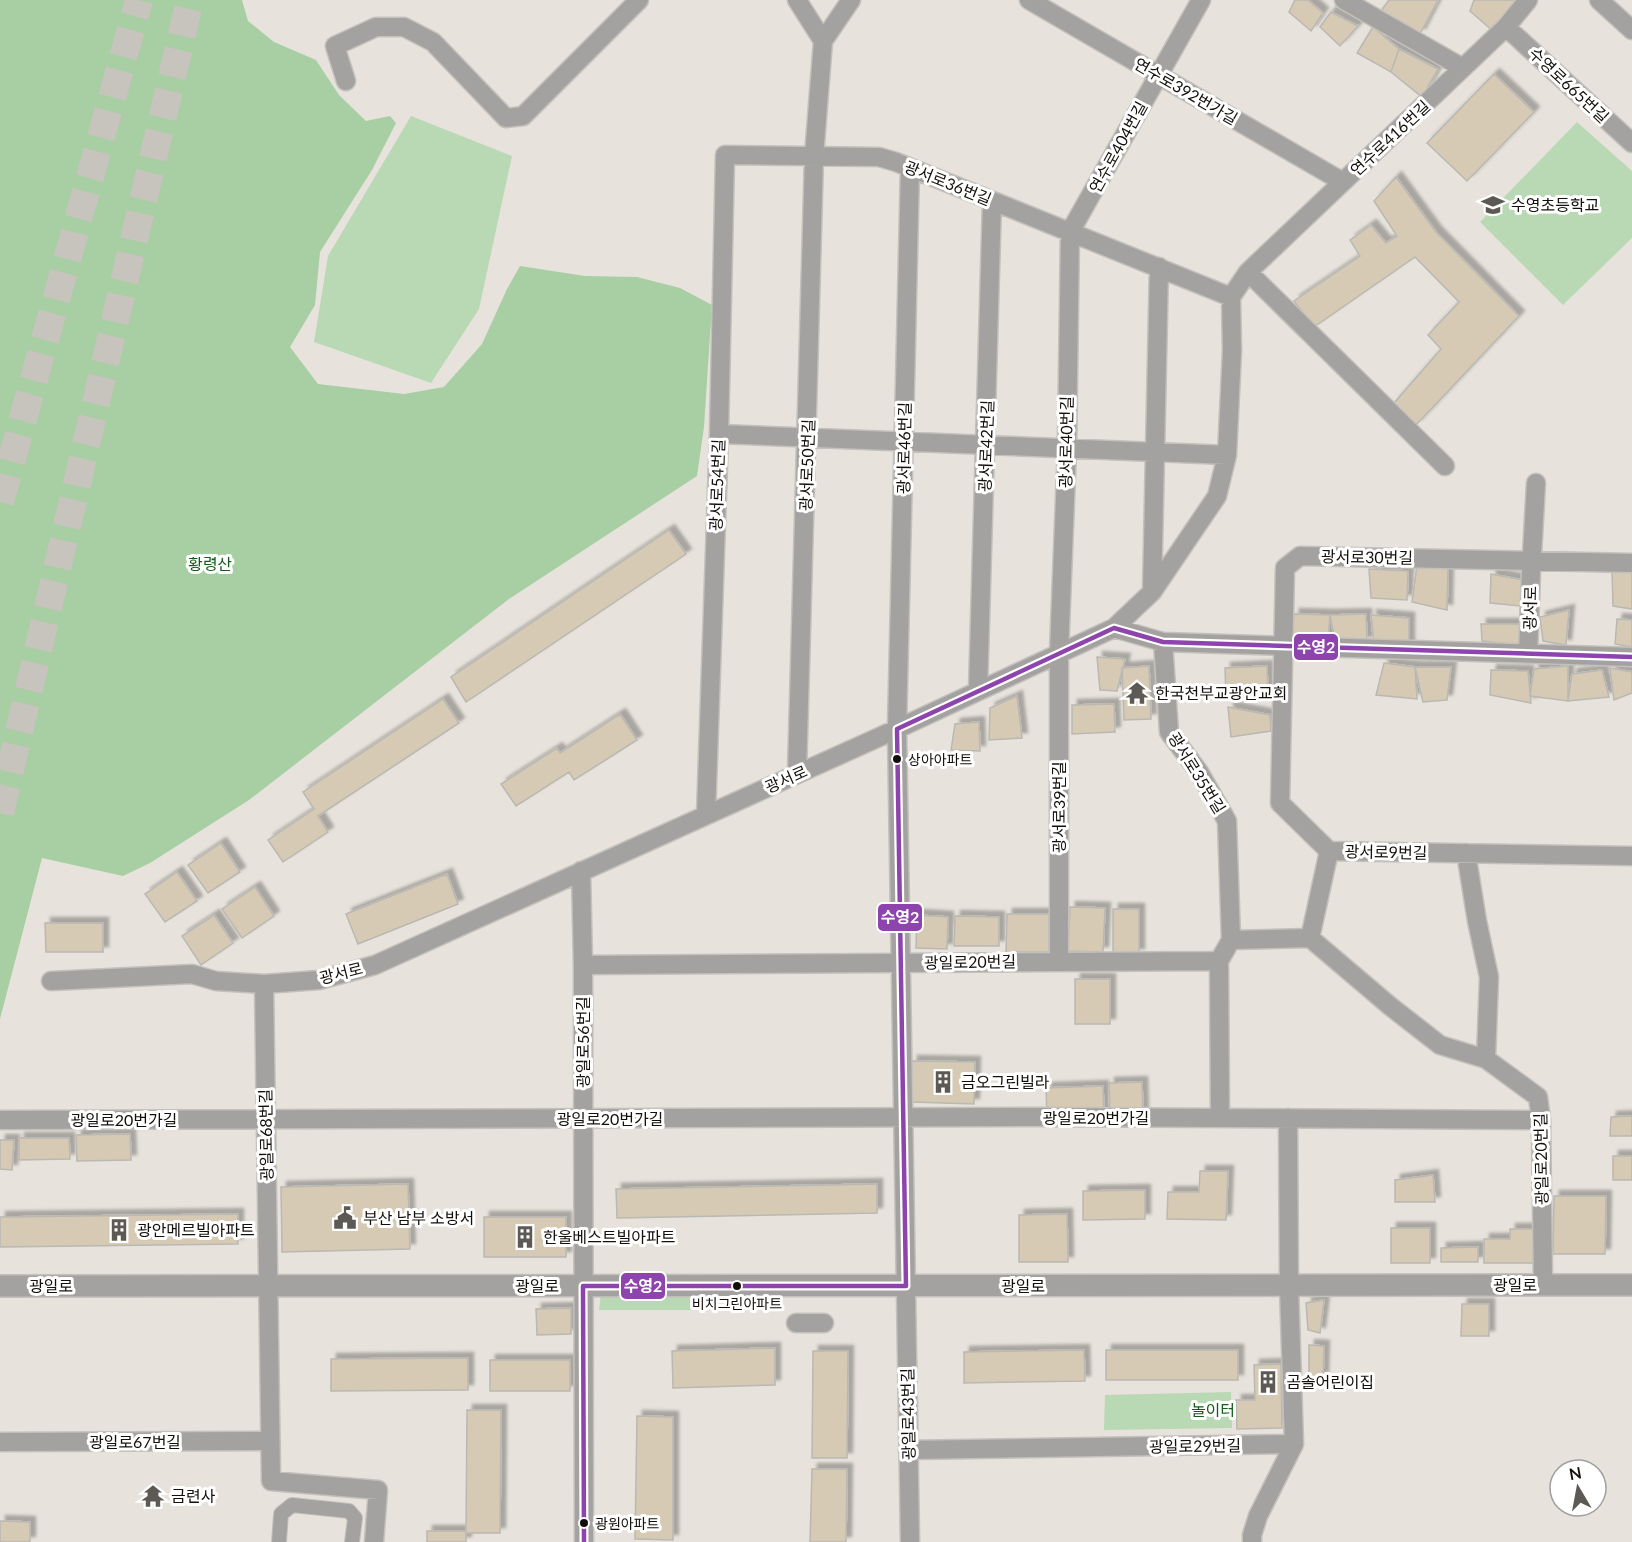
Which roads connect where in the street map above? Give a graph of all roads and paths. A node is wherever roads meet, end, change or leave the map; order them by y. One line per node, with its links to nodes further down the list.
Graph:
1 (639, 0): 14 (street)
2 (797, 0): 11 (street)
3 (851, 0): 11 (street)
4 (1029, 0): 13 (street, 연수로392번가길)
5 (1201, 0): 13 (street, 연수로404번길)
6 (1344, 0): 12 (street)
7 (1528, 0): 9 (street, 연수로416번길)
8 (1599, 0): 10 (street)
9 (1506, 27): 12 (street, 연수로416번길); 15 (street, 수영로665번길)
10 (1632, 30)
11 (823, 41): 17 (street, 광서로50번길)
12 (1463, 68): 19 (street, 연수로416번길)
13 (1159, 74): 19 (street, 연수로392번가길); 21 (street, 연수로404번길)
14 (346, 81)
15 (1632, 143)
16 (725, 155): 17 (street, 광서로36번길); 25 (street, 광서로54번길)
17 (814, 156): 18 (street, 광서로36번길); 26 (street, 광서로50번길)
18 (910, 168): 20 (street, 광서로36번길); 27 (street, 광서로46번길)
19 (1343, 182): 23 (street, 연수로416번길)
20 (992, 201): 21 (street, 광서로36번길); 28 (street, 광서로42번길)
21 (1070, 232): 22 (street, 광서로36번길); 29 (street, 광서로40번길)
22 (1158, 267): 24 (street, 광서로36번길); 30 (street)
23 (1248, 272): 24 (street, 연수로416번길); 32 (street)
24 (1231, 297): 31 (street)
25 (719, 435): 26 (street); 46 (street, 광서로54번길)
26 (808, 438): 27 (street); 45 (street, 광서로50번길)
27 (904, 442): 28 (street); 44 (street, 광서로46번길)
28 (986, 445): 29 (street); 43 (street, 광서로42번길)
29 (1066, 448): 30 (street); 40 (street, 광서로40번길)
30 (1156, 452): 31 (street); 36 (street)
31 (1227, 455): 36 (street)
32 (1444, 466)
33 (1536, 483): 34 (street)
34 (1532, 561): 35 (street, 광서로30번길); 39 (street, 광서로30번길); 41 (street, 광서로)
35 (1632, 563)
36 (1152, 592): 37 (street)
37 (1114, 628): 38 (street, 광서로); 40 (street, 광서로)
38 (1163, 642): 39 (street, 광서로); 52 (street, 광서로35번길)
39 (1282, 646): 41 (street, 광서로); 47 (street, 광서로9번길)
40 (1059, 653): 43 (street, 광서로); 53 (street, 광서로39번길)
41 (1528, 654): 42 (street, 광서로)
42 (1632, 657)
43 (978, 691): 44 (street, 광서로)
44 (897, 729): 45 (street, 광서로); 55 (street, 광서로46번길)
45 (797, 774): 46 (street, 광서로)
46 (706, 815): 50 (street, 광서로)
47 (1329, 851): 48 (street, 광서로9번길); 51 (street)
48 (1466, 853): 49 (street, 광서로9번길); 59 (street)
49 (1632, 856)
50 (581, 871): 56 (street, 광일로56번길); 58 (street, 광서로)
51 (1310, 938): 52 (street); 59 (street, 광일로20번길)
52 (1231, 940): 54 (street)
53 (1059, 961): 54 (street, 광일로20번길); 55 (street, 광일로20번길)
54 (1219, 961): 61 (street)
55 (901, 963): 56 (street, 광일로20번길); 60 (street, 광일로43번길)
56 (583, 965): 63 (street, 광일로56번길)
57 (51, 981): 58 (street, 광서로)
58 (264, 984): 65 (street, 광일로68번길)
59 (1486, 1059): 66 (street, 광일로20번길)
60 (903, 1118): 61 (street, 광일로20번가길); 63 (street, 광일로20번가길); 72 (street, 광일로43번길)
61 (1220, 1118): 62 (street, 광일로20번가길)
62 (1288, 1118): 66 (street, 광일로20번가길); 73 (street)
63 (583, 1119): 65 (street, 광일로20번가길); 71 (street, 광일로56번길)
64 (0, 1120): 65 (street, 광일로20번가길)
65 (266, 1120): 70 (street, 광일로68번길)
66 (1541, 1120): 67 (street, 광일로20번길)
67 (1543, 1285): 68 (street, 광일로); 73 (street, 광일로)
68 (1632, 1285)
69 (0, 1286): 70 (street, 광일로)
70 (268, 1286): 71 (street, 광일로); 76 (street)
71 (584, 1286): 72 (street, 광일로); 84 (street, 광일로56번길)
72 (906, 1286): 73 (street, 광일로); 79 (street, 광일로43번길)
73 (1289, 1286): 78 (street)
74 (796, 1323): 75 (street)
75 (824, 1323)
76 (270, 1441): 77 (street, 광일로67번길); 83 (street)
77 (0, 1442)
78 (1294, 1444): 79 (street, 광일로29번길); 80 (street)
79 (908, 1450): 85 (street, 광일로43번길)
80 (1250, 1540)
81 (279, 1542): 82 (street)
82 (352, 1542)
83 (374, 1542)
84 (584, 1542)
85 (910, 1542)

